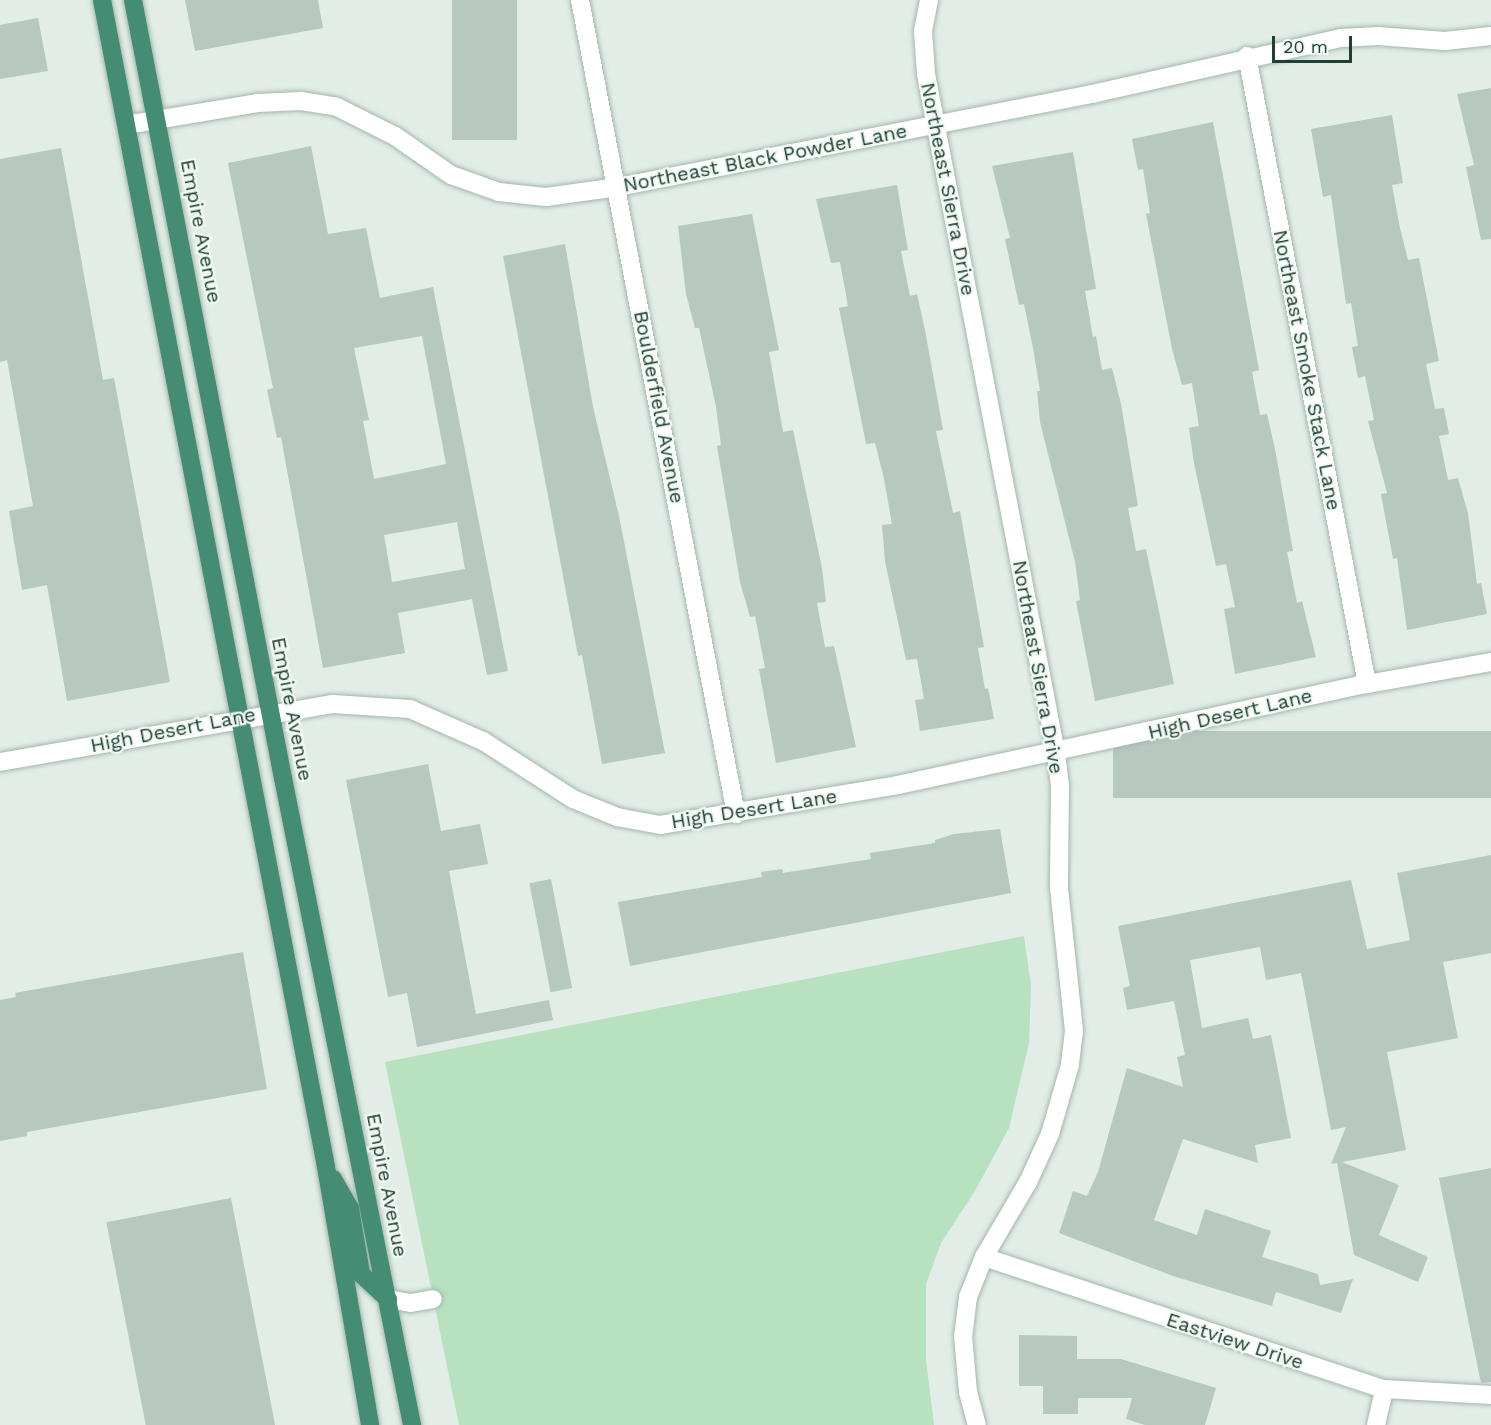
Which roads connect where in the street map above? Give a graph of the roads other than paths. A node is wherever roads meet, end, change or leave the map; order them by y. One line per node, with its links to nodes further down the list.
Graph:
1 (102, 0): 8 (highway)
2 (133, 0): 7 (highway, Empire Avenue)
3 (579, 0): 10 (street, Boulderfield Avenue)
4 (929, 0): 9 (street, Northeast Sierra Drive)
5 (1491, 36): 6 (street, Northeast Black Powder Lane)
6 (1247, 56): 9 (street, Northeast Black Powder Lane); 12 (street, Northeast Smoke Stack Lane)
7 (156, 119): 8 (street, Northeast Black Powder Lane); 10 (street, Northeast Black Powder Lane); 13 (highway, Empire Avenue)
8 (126, 125): 14 (highway)
9 (935, 125): 10 (street, Northeast Black Powder Lane); 15 (street, Northeast Sierra Drive)
10 (618, 187): 17 (street, Boulderfield Avenue)
11 (1491, 662): 12 (street, High Desert Lane)
12 (1367, 684): 15 (street, High Desert Lane)
13 (270, 712): 14 (street, High Desert Lane); 17 (street, High Desert Lane); 20 (highway, Empire Avenue)
14 (237, 718): 16 (street, High Desert Lane); 18 (highway)
15 (1056, 753): 17 (street, High Desert Lane); 19 (street, Northeast Sierra Drive)
16 (0, 762)
17 (736, 814)
18 (326, 1167): 20 (highway); 24 (highway)
19 (984, 1257): 22 (street, Eastview Drive); 26 (street, Northeast Sierra Drive)
20 (388, 1299): 21 (street); 25 (highway, Empire Avenue)
21 (433, 1299)
22 (1384, 1389): 23 (street, Eastview Drive); 27 (street)
23 (1491, 1395)
24 (370, 1425)
25 (412, 1425)
26 (977, 1425)
27 (1376, 1425)

